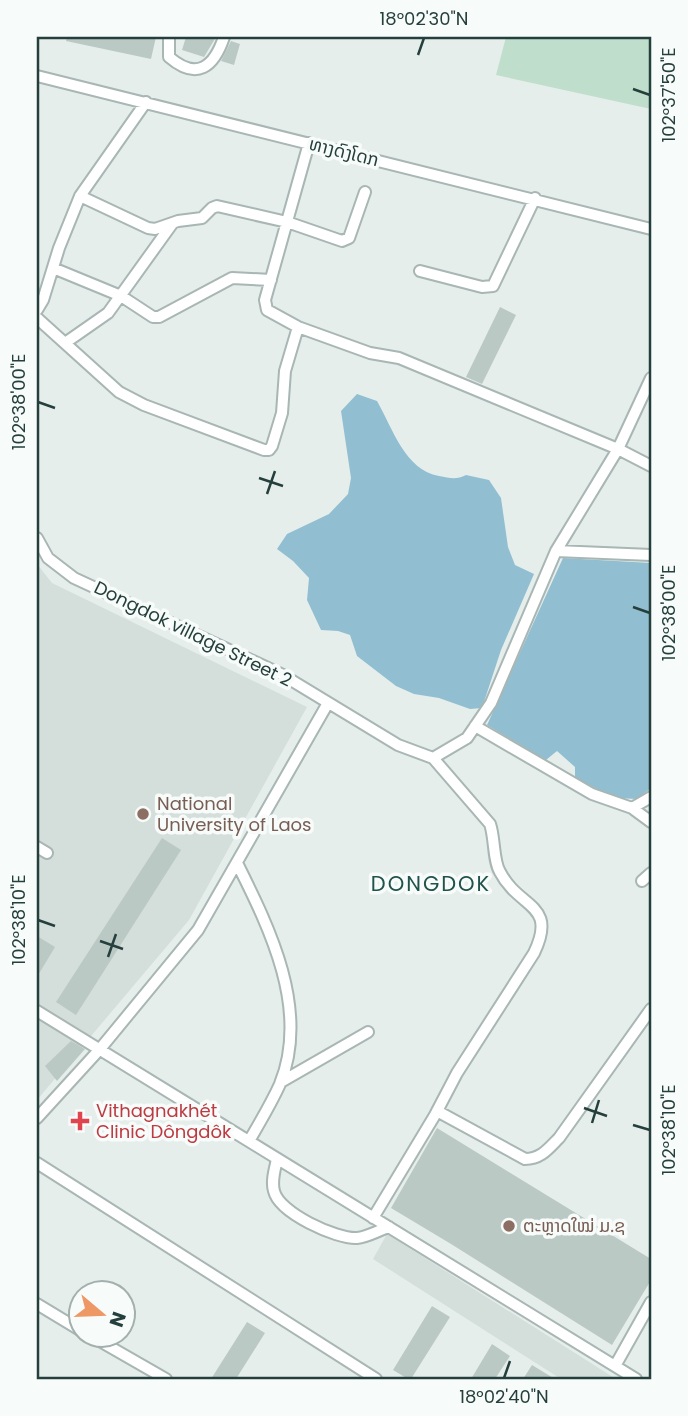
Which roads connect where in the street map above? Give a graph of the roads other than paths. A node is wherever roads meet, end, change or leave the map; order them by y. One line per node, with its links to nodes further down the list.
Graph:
1 (169, 37): 2 (street)
2 (224, 37)
3 (37, 76): 4 (street, ທາງດົງໂດກ)
4 (146, 102): 5 (street, ທາງດົງໂດກ); 7 (street)
5 (309, 143): 8 (street, ທາງດົງໂດກ); 9 (street)
6 (365, 192): 9 (street)
7 (80, 196): 10 (street); 12 (street)
8 (535, 198): 11 (street, ທາງດົງໂດກ); 13 (street)
9 (287, 222): 10 (street); 14 (street)
10 (172, 224): 15 (street)
11 (651, 229)
12 (53, 268): 15 (street); 16 (street)
13 (420, 271)
14 (271, 280): 15 (street); 18 (street)
15 (121, 296): 19 (street)
16 (37, 310)
17 (37, 318): 19 (street)
18 (298, 327): 19 (street); 21 (street)
19 (65, 343)
20 (651, 378): 21 (street)
21 (618, 449): 22 (street); 24 (street)
22 (651, 466)
23 (37, 538): 26 (street, Dongdok village Street 2)
24 (556, 551): 25 (street); 27 (street)
25 (651, 555)
26 (328, 703): 28 (street, Dongdok village Street 2); 32 (street)
27 (475, 726): 28 (street); 30 (street)
28 (433, 758): 38 (street)
29 (651, 797): 30 (street)
30 (632, 808): 31 (street)
31 (651, 822)
32 (237, 863): 36 (street); 37 (street)
33 (37, 1011): 36 (street)
34 (650, 1013): 38 (street)
35 (368, 1032): 37 (street)
36 (100, 1049): 39 (street); 40 (street)
37 (281, 1082): 40 (street)
38 (437, 1111): 43 (street)
39 (37, 1118)
40 (249, 1141): 41 (street)
41 (278, 1159): 43 (street); 44 (street)
42 (37, 1163): 51 (street)
43 (373, 1218): 44 (street)
44 (389, 1227): 49 (street)
45 (651, 1302): 49 (street)
46 (37, 1304): 47 (street)
47 (66, 1321)
48 (117, 1350): 50 (street)
49 (615, 1366): 52 (street)
50 (166, 1379)
51 (376, 1379)
52 (636, 1379)

